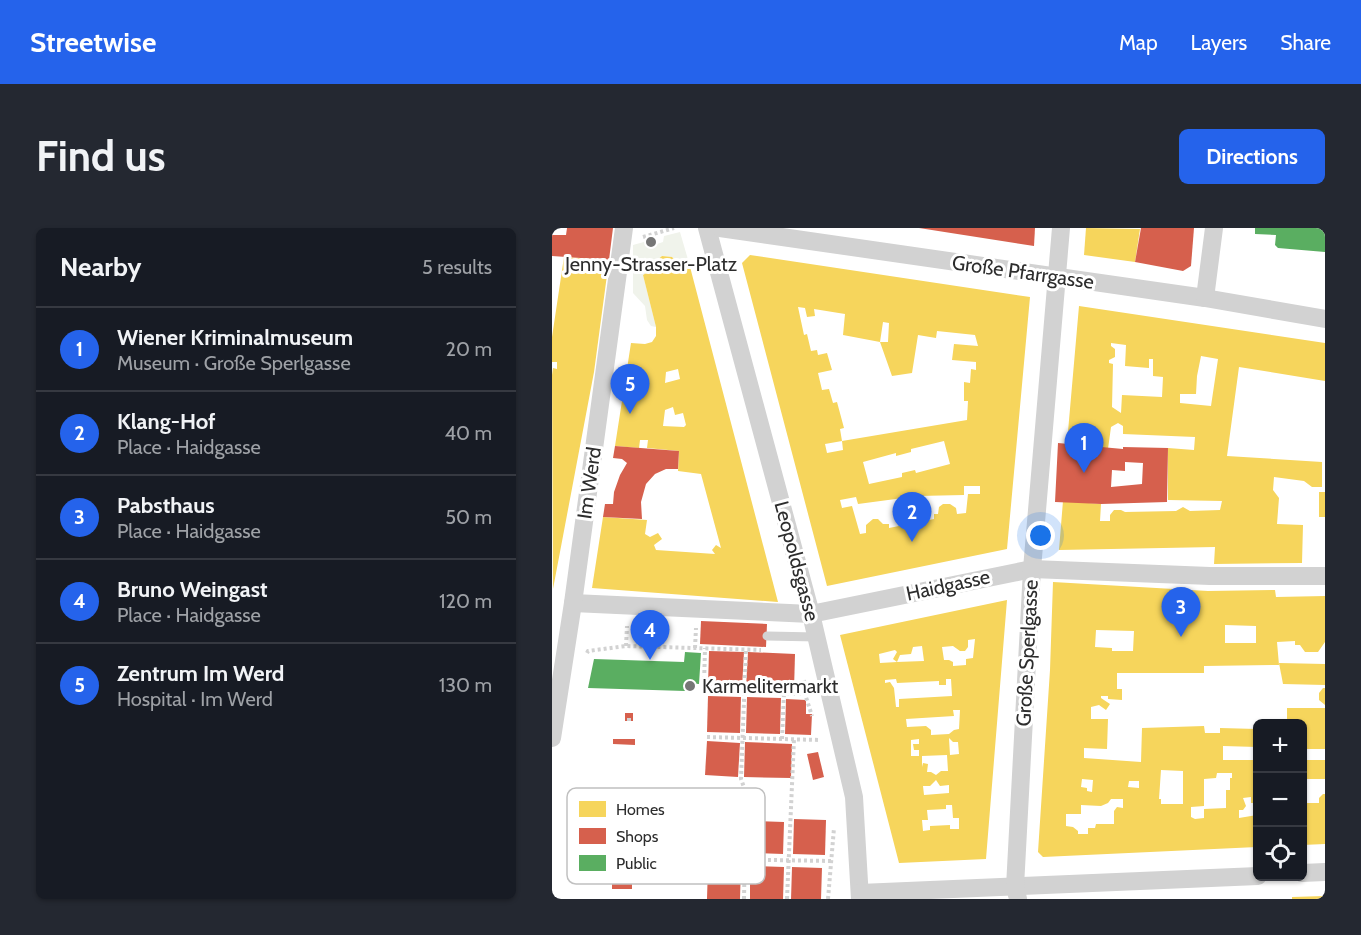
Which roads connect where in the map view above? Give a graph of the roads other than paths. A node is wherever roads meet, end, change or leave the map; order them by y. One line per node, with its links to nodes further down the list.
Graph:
1 (707, 228): 12 (street, Leopoldsgasse)
2 (720, 228): 6 (street, Große Pfarrgasse)
3 (1061, 228): 6 (street, Große Sperlgasse)
4 (1214, 228): 7 (street)
5 (623, 236): 11 (street, Im Werd)
6 (1056, 277): 7 (street, Große Pfarrgasse); 9 (street, Große Sperlgasse)
7 (1205, 298): 8 (street, Große Pfarrgasse)
8 (1325, 319)
9 (1032, 568): 10 (street, Haidgasse); 12 (street, Haidgasse); 19 (street, Große Sperlgasse)
10 (1325, 576)
11 (573, 603): 12 (street, Haidgasse); 15 (street, Im Werd)
12 (811, 614): 14 (street, Leopoldsgasse)
13 (767, 636): 14 (lane)
14 (817, 637): 20 (street, Leopoldsgasse)
15 (552, 738)
16 (1325, 872): 17 (street)
17 (1307, 873)
18 (1253, 876): 19 (street)
19 (1016, 893): 20 (street)
20 (860, 896)

